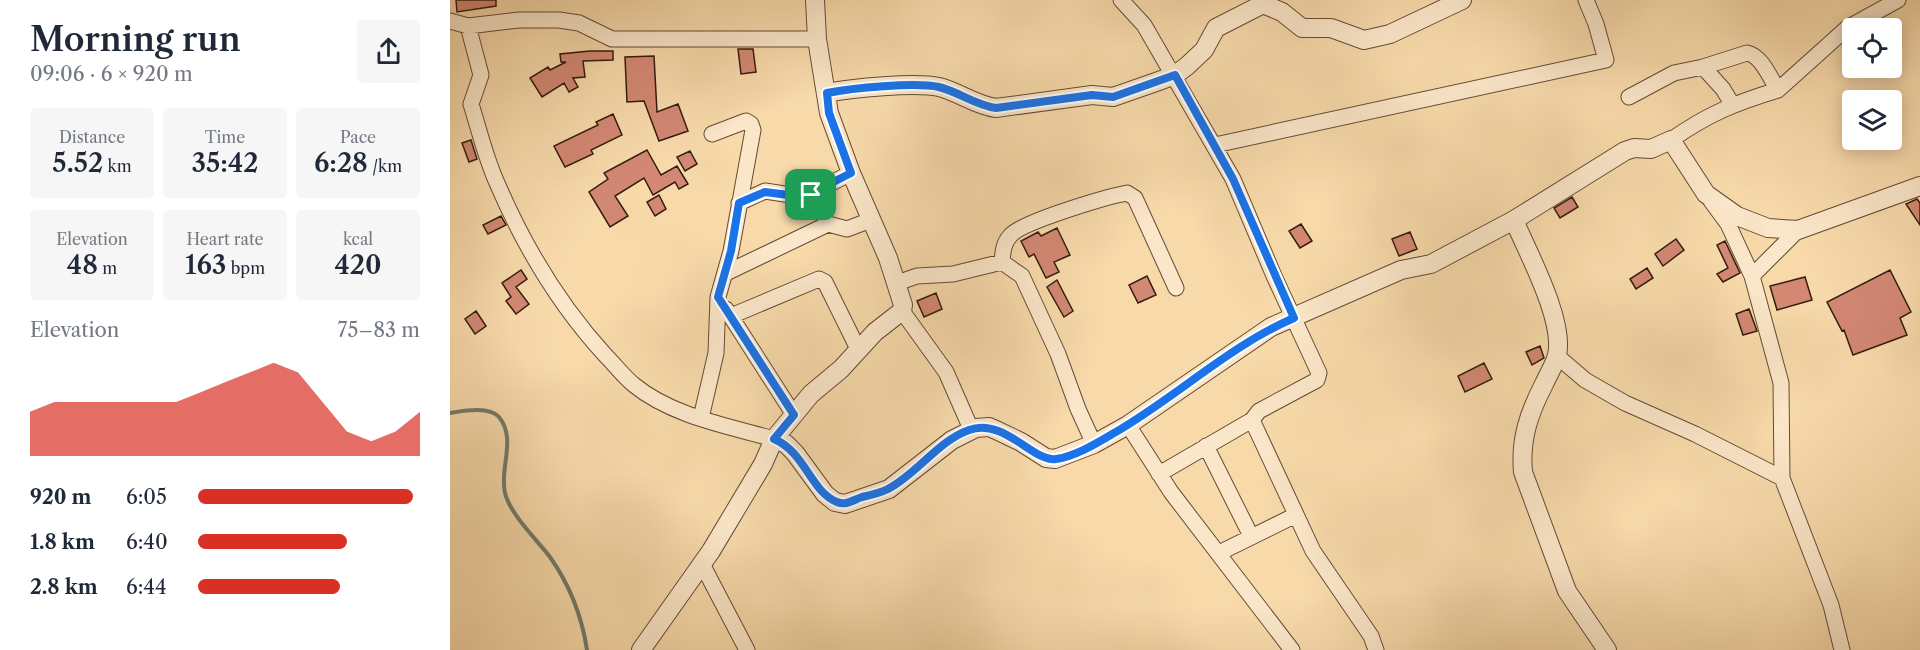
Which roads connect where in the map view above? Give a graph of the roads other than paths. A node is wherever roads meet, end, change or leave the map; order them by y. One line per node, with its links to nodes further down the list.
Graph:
1 (815, 0): 2 (street); 10 (street)
2 (820, 0)
3 (1121, 0): 12 (street)
4 (1461, 0): 7 (street)
5 (1586, 0): 19 (street)
6 (1898, 0): 13 (street)
7 (1252, 4): 12 (street)
8 (450, 21): 9 (street)
9 (468, 26): 10 (street); 39 (street)
10 (817, 39): 14 (street)
11 (1702, 67): 13 (street); 15 (street); 16 (street)
12 (1175, 75): 14 (street); 19 (street)
13 (1778, 90): 16 (street)
14 (827, 93): 20 (street)
15 (1629, 97)
16 (1732, 104): 18 (street)
17 (712, 134): 23 (street)
18 (1671, 141): 22 (street); 25 (street)
19 (1215, 145): 35 (street)
20 (851, 173): 23 (street); 24 (street)
21 (1920, 186): 26 (street)
22 (1706, 194): 26 (street); 29 (street)
23 (739, 203): 28 (street)
24 (872, 220): 28 (street); 30 (street)
25 (1514, 220): 35 (street); 37 (street)
26 (1798, 230): 29 (street)
27 (1002, 262): 30 (street); 31 (street); 44 (street)
28 (726, 273): 32 (street)
29 (1752, 276): 47 (street)
30 (897, 283): 33 (street)
31 (1176, 288)
32 (718, 297): 34 (street); 39 (street)
33 (902, 311): 36 (street); 42 (street)
34 (731, 316): 36 (street); 38 (street)
35 (1294, 318): 40 (street); 41 (street)
36 (858, 349): 38 (street)
37 (1557, 356): 47 (street); 56 (street)
38 (794, 415): 43 (street)
39 (701, 418): 43 (street)
40 (1252, 420): 45 (street); 48 (street)
41 (1128, 425): 44 (street); 46 (street)
42 (971, 429): 43 (street); 44 (street)
43 (774, 439): 51 (street)
44 (1094, 444)
45 (1206, 446): 46 (street); 49 (street)
46 (1159, 474): 50 (street)
47 (1782, 478): 57 (street)
48 (1296, 515): 49 (street); 55 (street)
49 (1251, 536): 50 (street)
50 (1219, 553): 54 (street)
51 (702, 564): 52 (street); 53 (street)
52 (641, 650)
53 (747, 650)
54 (1292, 650)
55 (1376, 650)
56 (1607, 650)
57 (1842, 650)

